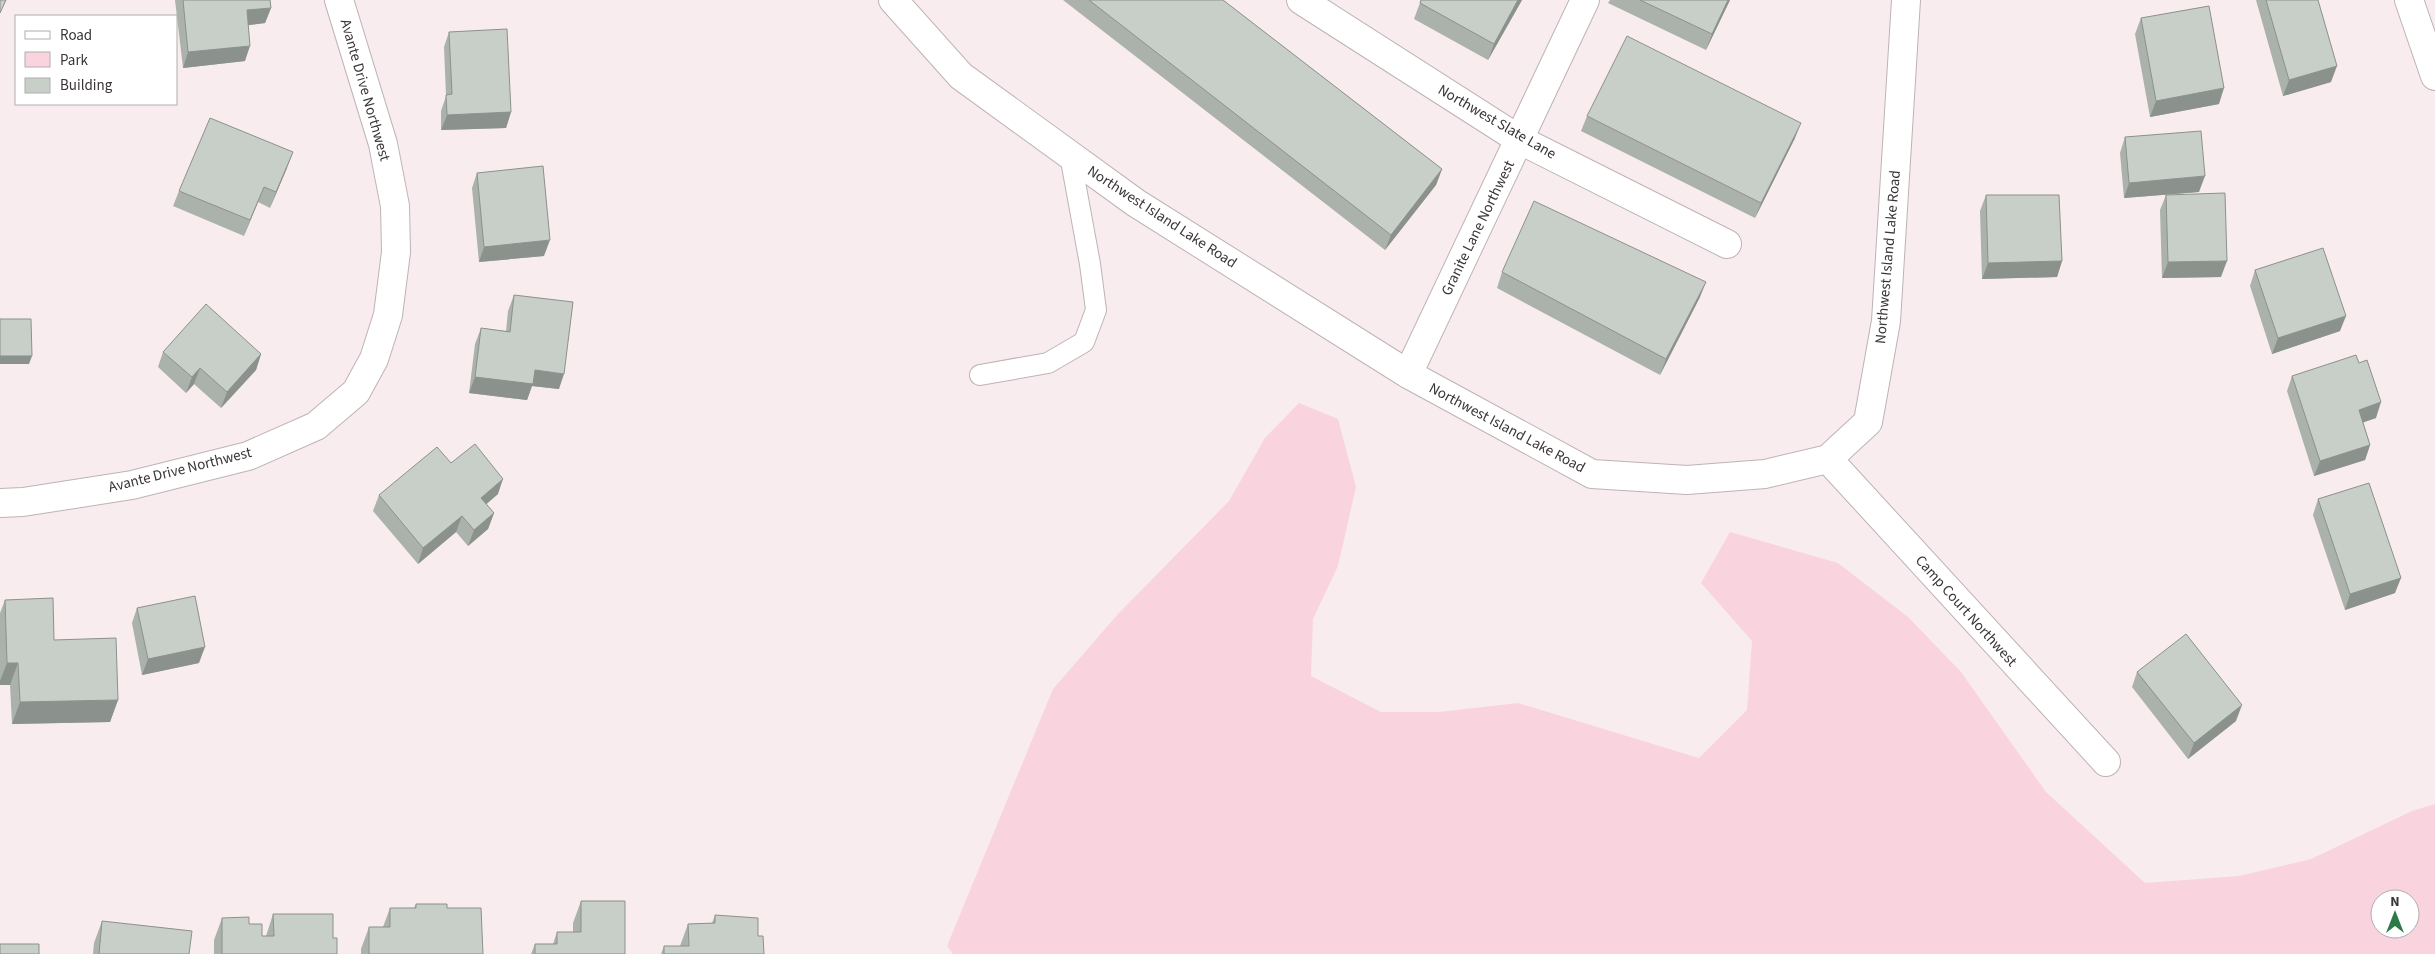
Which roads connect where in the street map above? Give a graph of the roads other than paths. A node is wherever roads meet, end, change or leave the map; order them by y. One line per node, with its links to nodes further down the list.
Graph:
1 (340, 0): 14 (street, Avante Drive Northwest)
2 (893, 0): 9 (street, Northwest Island Lake Road)
3 (1301, 0): 8 (street, Northwest Slate Lane)
4 (1585, 0): 8 (street, Granite Lane Northwest)
5 (1906, 0): 13 (street, Northwest Island Lake Road)
6 (2409, 0): 7 (street)
7 (2435, 76)
8 (1520, 140): 10 (street, Northwest Slate Lane); 11 (street, Granite Lane Northwest)
9 (1070, 155): 11 (street, Northwest Island Lake Road); 12 (lane)
10 (1727, 244)
11 (1408, 374): 13 (street, Northwest Island Lake Road)
12 (980, 375)
13 (1828, 459): 15 (street, Camp Court Northwest)
14 (0, 503)
15 (2106, 762)

